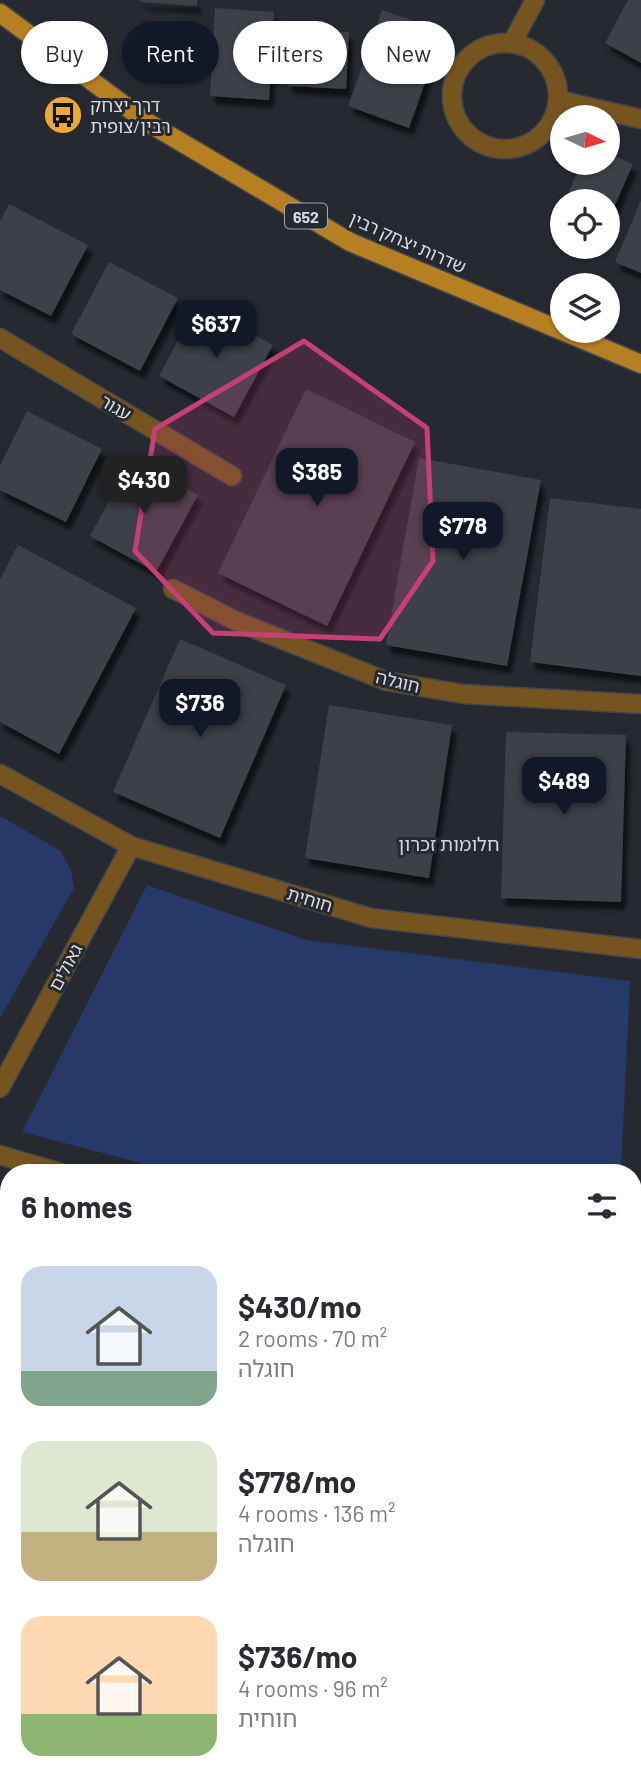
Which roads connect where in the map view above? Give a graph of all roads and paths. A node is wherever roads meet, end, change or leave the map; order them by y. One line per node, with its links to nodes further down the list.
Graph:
1 (534, 0): 3 (street)
2 (0, 13): 7 (main road, שדרות יצחק רבין / 652)
3 (512, 43): 4 (street); 4 (street)
4 (559, 100): 5 (street)
5 (641, 119)
6 (0, 338): 8 (street, עגור)
7 (641, 364)
8 (232, 476)
9 (173, 589): 10 (street, חוגלה)
10 (641, 704)
11 (0, 774): 12 (street, חוחית)
12 (131, 846): 13 (street, חוחית); 14 (street, גאולים)
13 (641, 949)
14 (0, 1088)
15 (0, 1155): 16 (street)
16 (31, 1164)

